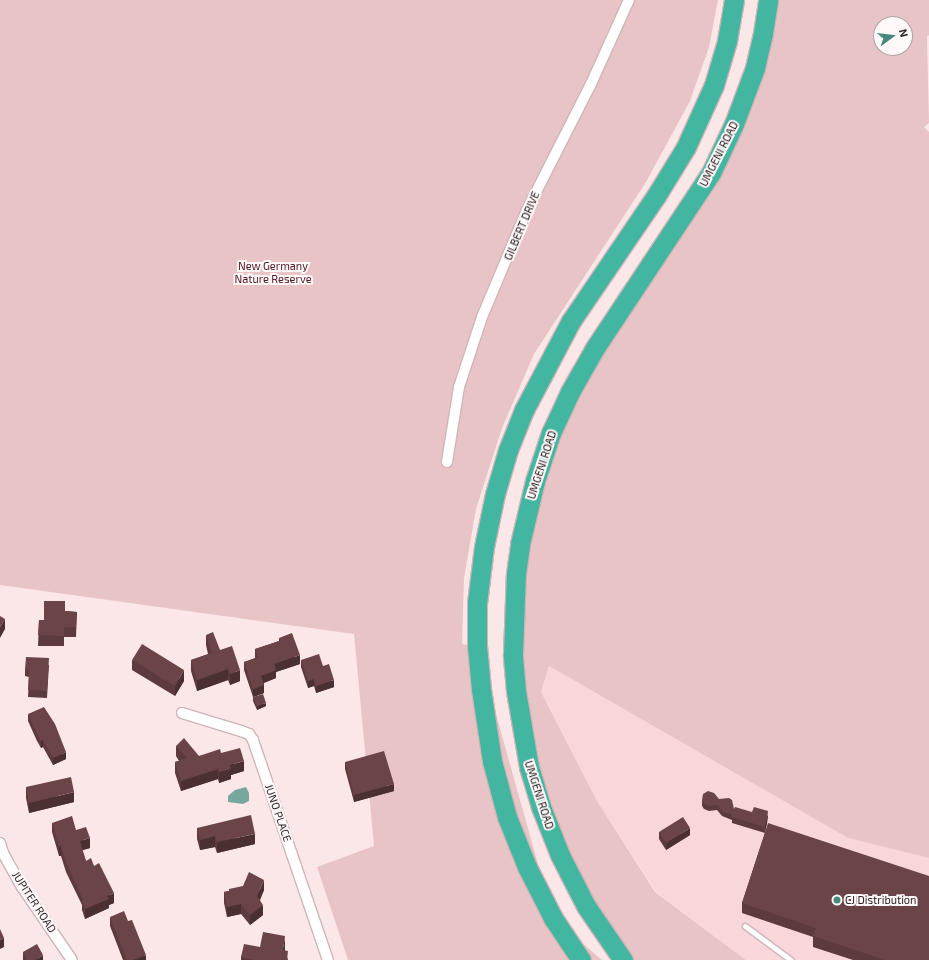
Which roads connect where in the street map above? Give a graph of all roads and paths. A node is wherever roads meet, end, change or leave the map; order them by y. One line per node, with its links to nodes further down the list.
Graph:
1 (629, 0): 4 (street, GILBERT DRIVE)
2 (734, 0): 7 (highway)
3 (768, 0): 13 (highway, UMGENI ROAD)
4 (447, 462)
5 (182, 713): 10 (street, JUNO PLACE)
6 (0, 843): 9 (street, JUPITER ROAD)
7 (552, 918): 11 (highway); 12 (highway)
8 (745, 926): 14 (lane)
9 (72, 960)
10 (328, 960)
11 (576, 960)
12 (581, 960)
13 (623, 960)
14 (791, 960)

